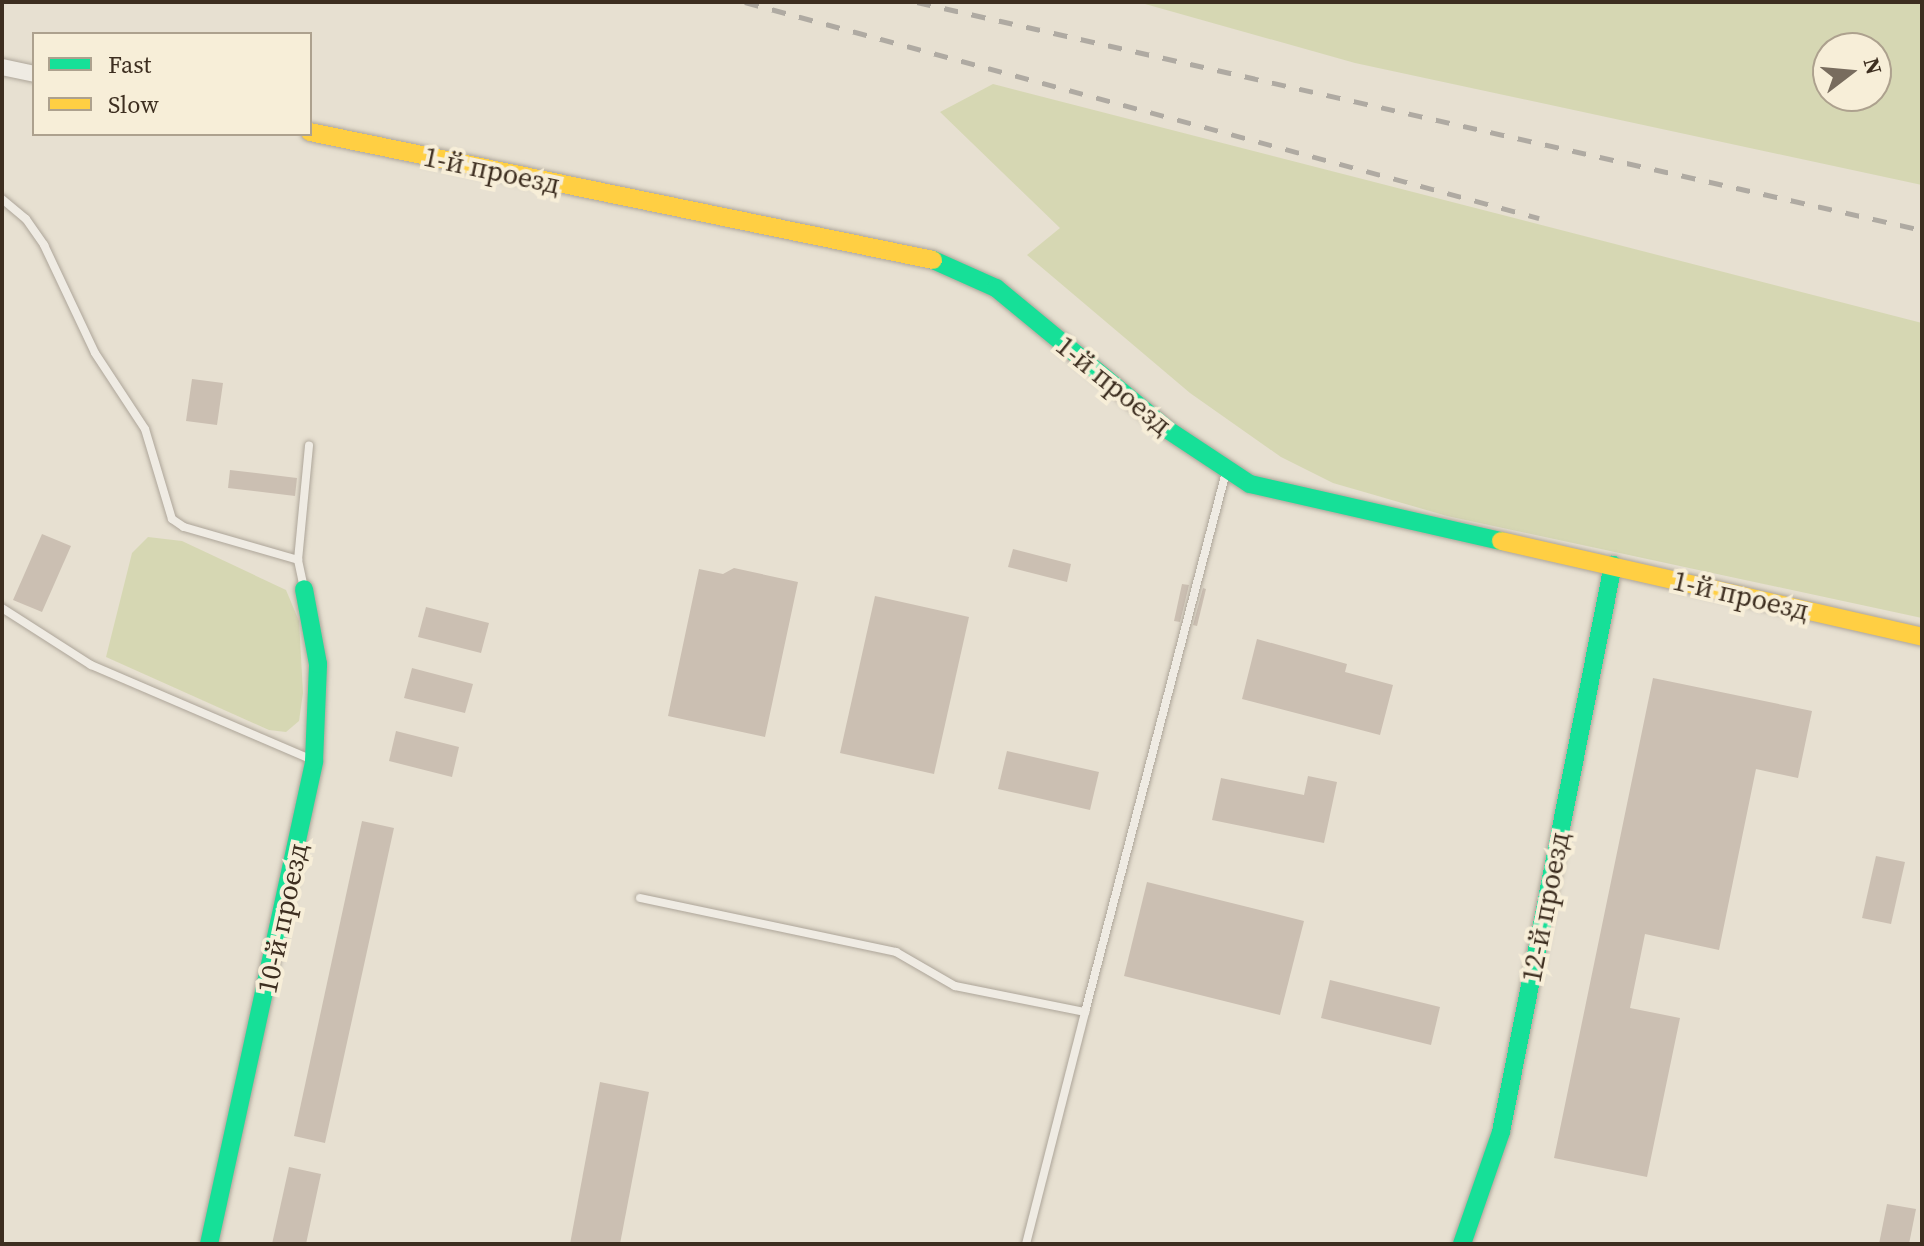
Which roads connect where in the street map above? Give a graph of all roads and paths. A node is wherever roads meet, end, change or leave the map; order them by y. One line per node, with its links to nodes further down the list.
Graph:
1 (2, 67): 2 (street)
2 (32, 74)
3 (312, 132): 6 (street, 1-й проезд)
4 (2, 199): 7 (lane)
5 (309, 446): 7 (lane)
6 (1226, 472): 8 (street, 1-й проезд); 14 (lane)
7 (298, 560): 9 (lane)
8 (1613, 565): 11 (street, 1-й проезд); 17 (street, 12-й проезд)
9 (304, 589): 12 (street, 10-й проезд)
10 (2, 608): 12 (lane)
11 (1922, 637)
12 (314, 761): 15 (street, 10-й проезд)
13 (640, 898): 14 (lane)
14 (1085, 1012): 16 (lane)
15 (209, 1244)
16 (1026, 1244)
17 (1462, 1244)

